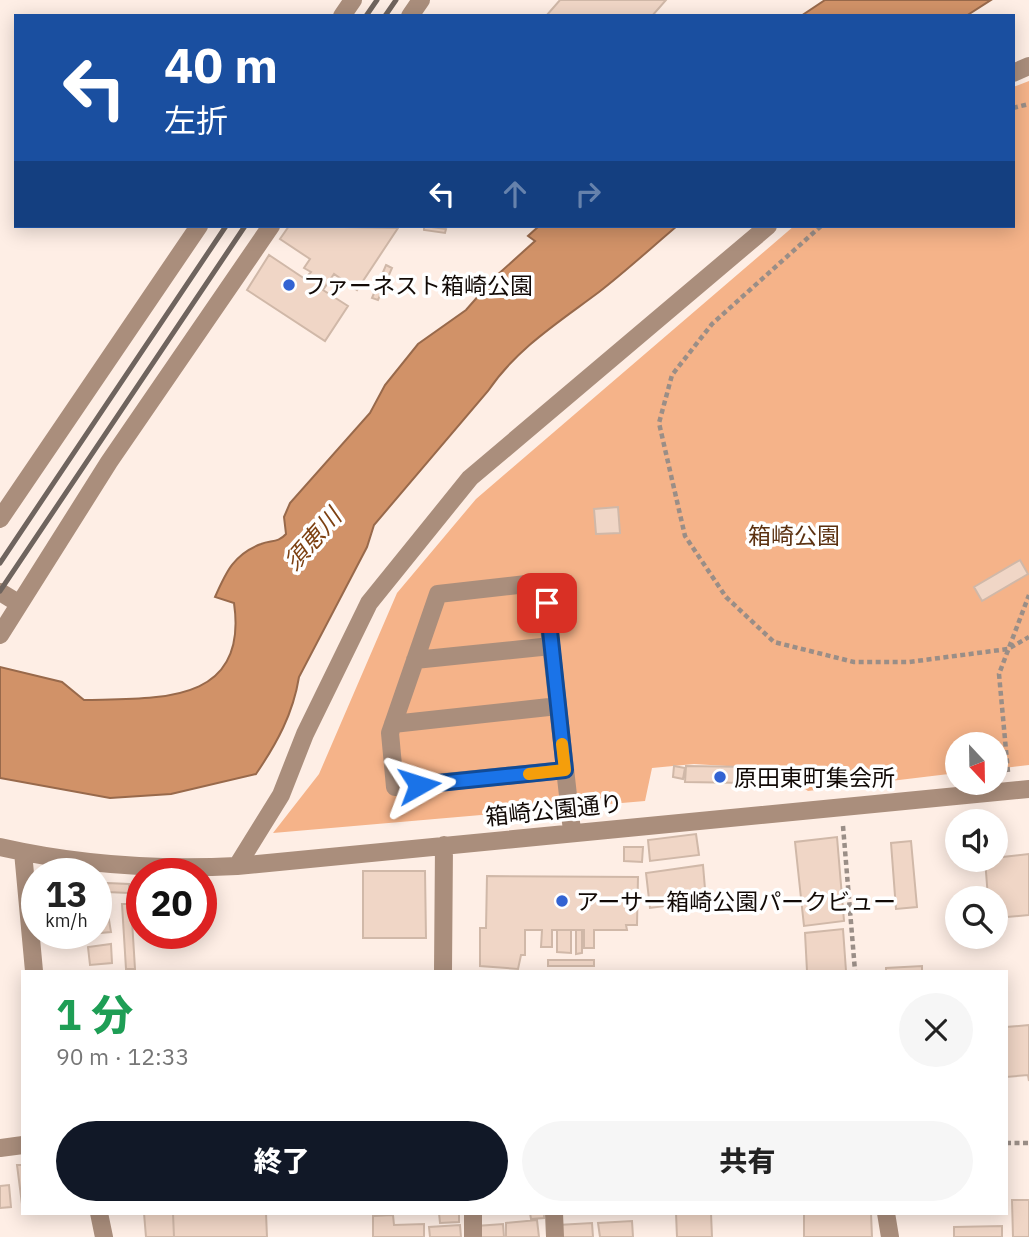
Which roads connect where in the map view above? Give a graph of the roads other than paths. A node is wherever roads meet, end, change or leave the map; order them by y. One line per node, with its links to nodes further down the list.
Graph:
1 (198, 228): 4 (street)
2 (270, 228): 6 (street)
3 (766, 228): 18 (street)
4 (0, 519)
5 (0, 592): 6 (street)
6 (18, 603): 7 (street)
7 (0, 635)
8 (551, 646): 9 (street); 9 (street); 10 (street)
9 (415, 660): 11 (street)
10 (558, 706): 11 (street); 12 (street)
11 (393, 724): 12 (street)
12 (565, 770): 14 (street)
13 (1029, 789): 14 (street, 箱崎公園通り)
14 (572, 831): 15 (street, 箱崎公園通り)
15 (444, 845): 18 (street, 箱崎公園通り); 20 (street)
16 (0, 847): 17 (street, 箱崎公園通り)
17 (23, 852): 18 (street, 箱崎公園通り); 19 (street)
18 (237, 866)
19 (34, 970)
20 (443, 970)
21 (21, 1145): 22 (street)
22 (0, 1148)
23 (99, 1215): 27 (street)
24 (473, 1215): 28 (street)
25 (554, 1215): 29 (street)
26 (886, 1215): 30 (street)
27 (104, 1237)
28 (473, 1237)
29 (555, 1237)
30 (890, 1237)

